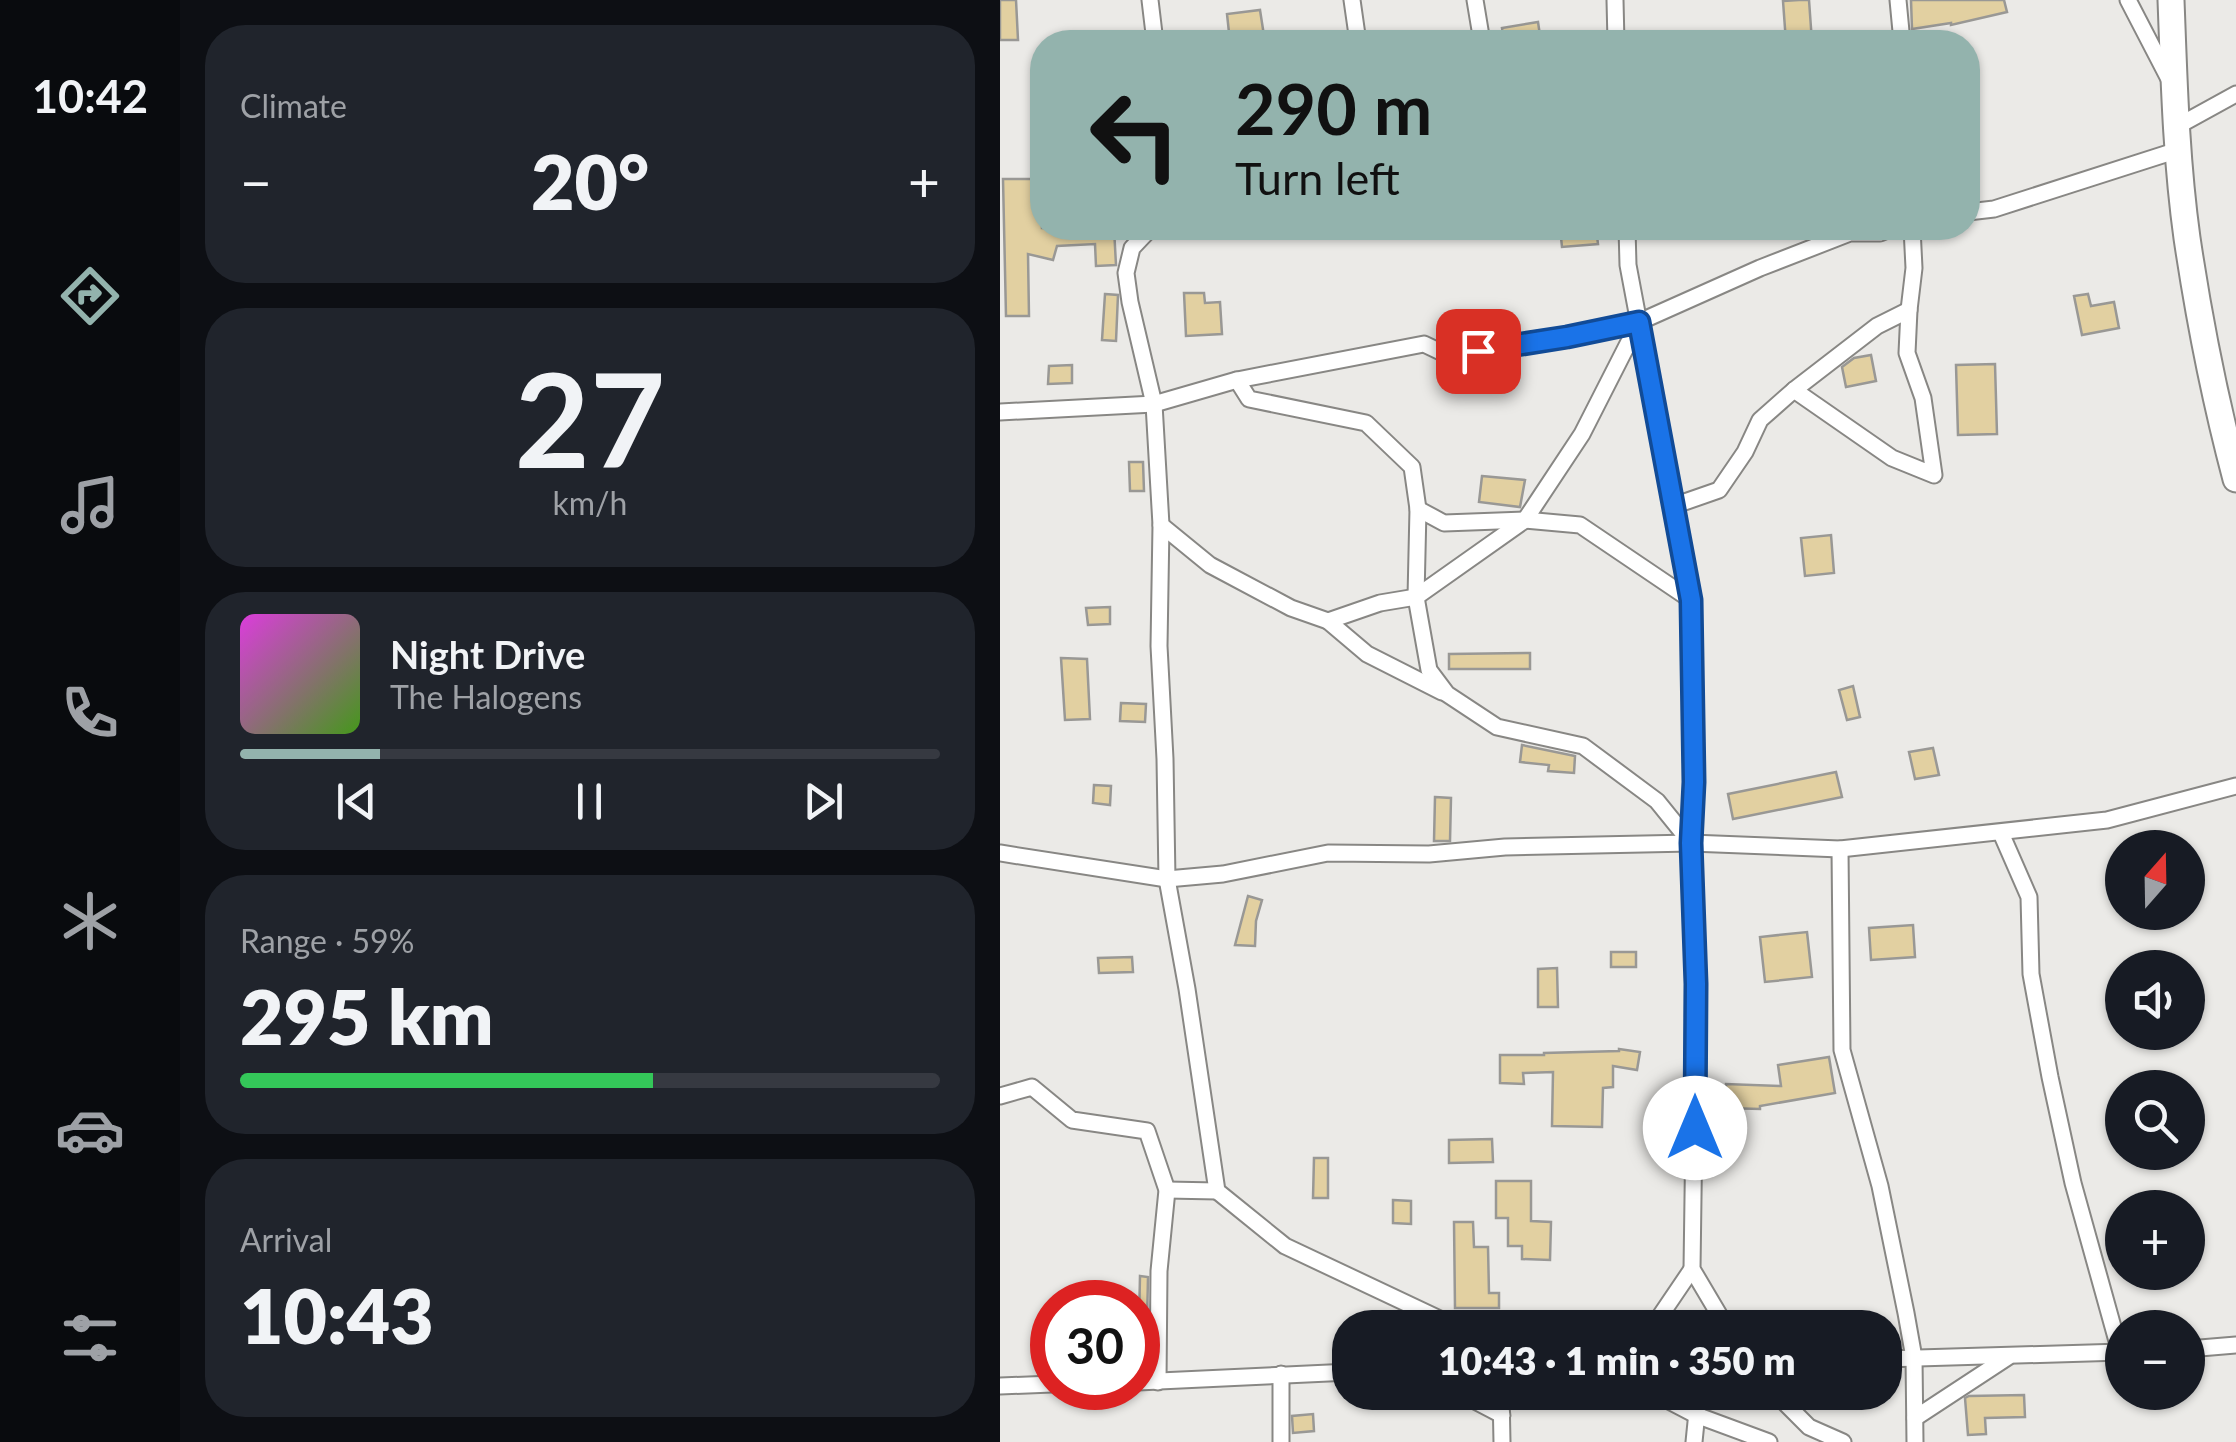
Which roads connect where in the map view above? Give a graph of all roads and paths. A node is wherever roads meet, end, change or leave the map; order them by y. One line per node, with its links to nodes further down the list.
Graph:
1 (1141, 0): 9 (street)
2 (1352, 0): 10 (street)
3 (1475, 0): 11 (street)
4 (1615, 0): 12 (street)
5 (1626, 0): 13 (street)
6 (1898, 0): 14 (street)
7 (2128, 0): 15 (street)
8 (2171, 0): 15 (highway)
9 (1151, 7)
10 (1356, 30)
11 (1480, 30)
12 (1616, 30)
13 (1618, 30)
14 (1901, 30)
15 (2174, 88): 17 (highway)
16 (2236, 94): 17 (street)
17 (2177, 138): 18 (street); 29 (highway)
18 (1980, 211)
19 (1139, 240): 27 (street)
20 (1627, 240): 24 (street)
21 (1830, 240): 24 (street)
22 (1913, 240): 23 (street)
23 (1909, 310): 26 (street); 26 (street)
24 (1639, 322): 25 (street); 30 (street); 32 (street)
25 (1236, 380): 27 (street); 31 (street)
26 (1794, 390): 30 (street)
27 (1154, 404): 28 (street); 33 (street)
28 (1000, 412)
29 (2236, 479)
30 (1672, 506): 35 (street)
31 (1418, 509): 32 (street); 34 (street)
32 (1525, 520): 34 (street); 35 (street)
33 (1161, 526): 36 (street); 43 (street)
34 (1416, 598): 36 (street); 37 (street)
35 (1691, 600): 40 (street)
36 (1328, 620): 37 (street)
37 (1447, 694): 40 (street)
38 (2236, 786): 39 (street)
39 (2002, 833): 41 (street); 52 (street)
40 (1691, 843): 41 (street); 43 (street); 47 (street)
41 (1840, 849): 58 (street)
42 (1000, 853): 43 (street)
43 (1167, 879): 46 (street)
44 (1000, 1096): 45 (street)
45 (1168, 1190): 46 (street); 48 (street)
46 (1217, 1190): 49 (street)
47 (1692, 1269): 50 (street); 51 (street)
48 (1159, 1280)
49 (1421, 1310)
50 (1664, 1310)
51 (1716, 1310)
52 (2109, 1310)
53 (2236, 1346): 54 (street)
54 (2205, 1348)
55 (2105, 1353): 56 (street)
56 (2009, 1356): 58 (street); 71 (street)
57 (1902, 1358): 58 (street)
58 (1914, 1358): 71 (street)
59 (1332, 1373): 60 (street)
60 (1280, 1374): 61 (street); 72 (street)
61 (1160, 1382)
62 (1030, 1385): 63 (street)
63 (1000, 1386)
64 (1492, 1410): 69 (street)
65 (1502, 1410): 69 (street)
66 (1685, 1410): 70 (street)
67 (1697, 1410): 70 (street)
68 (1792, 1410): 76 (street)
69 (1502, 1415): 73 (street)
70 (1696, 1416): 74 (street); 75 (street)
71 (1915, 1418): 77 (street)
72 (1282, 1442)
73 (1502, 1442)
74 (1694, 1442)
75 (1769, 1442)
76 (1843, 1442)
77 (1915, 1442)

